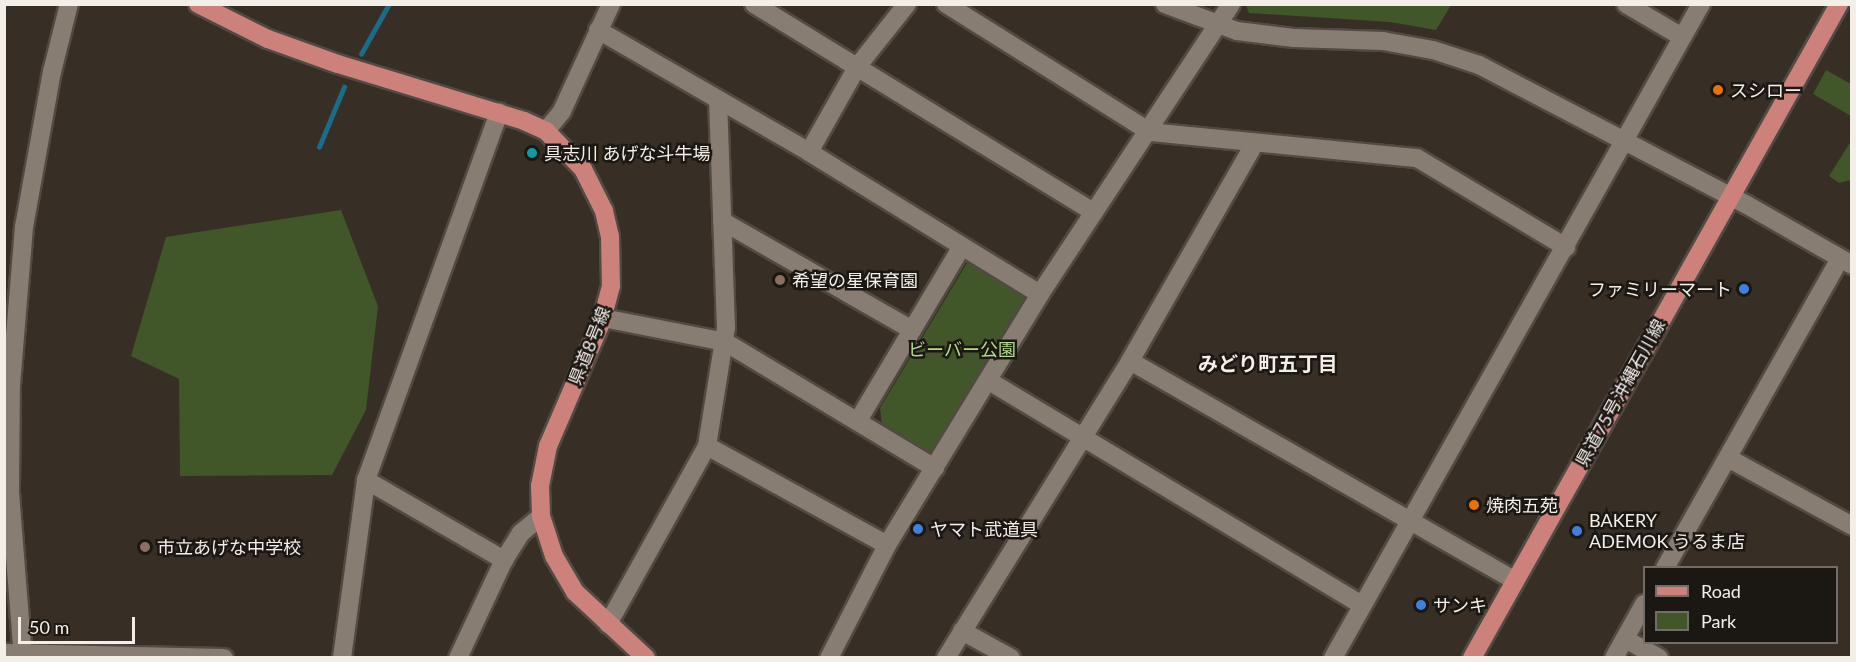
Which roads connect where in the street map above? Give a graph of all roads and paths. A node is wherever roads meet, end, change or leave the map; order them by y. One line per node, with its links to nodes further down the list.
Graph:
1 (69, 4): 35 (street)
2 (198, 4): 17 (main road, 県道8号線)
3 (611, 4): 13 (street)
4 (754, 4): 15 (street)
5 (907, 4): 15 (street)
6 (946, 4): 19 (street)
7 (1165, 4): 12 (street)
8 (1231, 4): 12 (street)
9 (1626, 4): 14 (street)
10 (1701, 4): 14 (street)
11 (1839, 4): 23 (main road, 県道75号沖縄石川線)
12 (1216, 25): 19 (street); 20 (street)
13 (598, 30): 16 (street); 18 (street)
14 (1682, 37): 20 (street)
15 (857, 67): 22 (street); 24 (street)
16 (718, 103): 22 (street); 25 (street)
17 (499, 112): 18 (main road, 県道8号線); 41 (street)
18 (546, 131): 30 (main road, 県道8号線)
19 (1150, 132): 21 (street); 24 (street)
20 (1625, 140): 23 (street); 27 (street)
21 (1255, 143): 27 (street); 33 (street)
22 (809, 152): 26 (street)
23 (1731, 196): 28 (street); 48 (main road, 県道75号沖縄石川線)
24 (1092, 212): 29 (street)
25 (722, 221): 31 (street); 32 (street)
26 (962, 246): 29 (street); 31 (street)
27 (1566, 247): 43 (street)
28 (1846, 262): 39 (street)
29 (1040, 294): 34 (street)
30 (603, 318): 32 (street); 42 (main road, 県道8号線)
31 (912, 330): 36 (street)
32 (725, 342): 36 (street); 38 (street)
33 (1130, 361): 37 (street); 43 (street)
34 (989, 381): 37 (street); 40 (street)
35 (8, 385): 54 (street)
36 (859, 419): 40 (street)
37 (1083, 435): 49 (street); 52 (street)
38 (707, 446): 45 (street); 51 (street)
39 (1728, 458): 44 (street); 47 (street)
40 (935, 468): 45 (street)
41 (366, 480): 46 (street); 56 (street)
42 (541, 516): 46 (street); 51 (main road, 県道8号線)
43 (1407, 521): 48 (street); 49 (street)
44 (1851, 526)
45 (887, 545): 59 (street)
46 (504, 560): 57 (street)
47 (1666, 566)
48 (1514, 580): 63 (main road, 県道75号沖縄石川線)
49 (1360, 604): 62 (street)
50 (1643, 606): 53 (street)
51 (608, 624): 58 (main road, 県道8号線)
52 (962, 631): 60 (street); 61 (street)
53 (1625, 639): 64 (street); 65 (street)
54 (17, 655): 55 (street)
55 (224, 657)
56 (342, 657)
57 (458, 657)
58 (646, 657)
59 (830, 657)
60 (946, 657)
61 (1011, 657)
62 (1333, 657)
63 (1472, 657)
64 (1614, 657)
65 (1659, 657)

